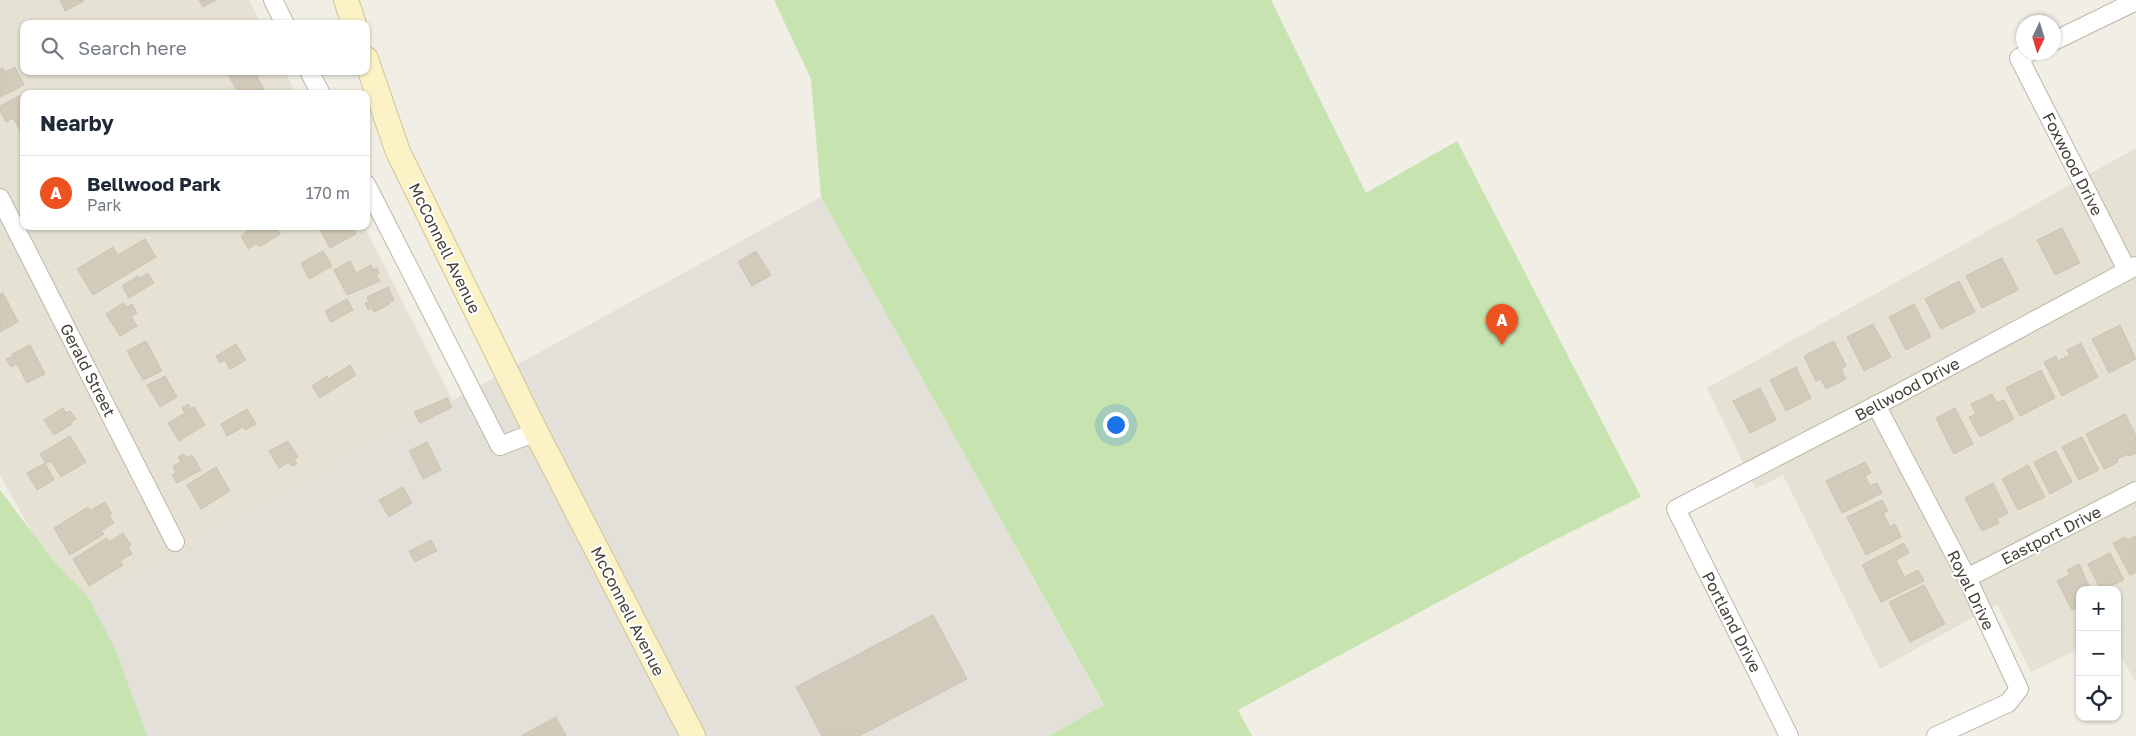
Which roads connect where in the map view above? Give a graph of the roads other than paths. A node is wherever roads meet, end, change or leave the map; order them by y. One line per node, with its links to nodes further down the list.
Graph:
1 (273, 0): 4 (street)
2 (346, 0): 5 (main road)
3 (2136, 1): 6 (street)
4 (283, 20)
5 (353, 20)
6 (2061, 38)
7 (2028, 60): 13 (street, Foxwood Drive)
8 (370, 71): 15 (main road, McConnell Avenue)
9 (311, 75): 10 (street)
10 (319, 90)
11 (370, 192): 15 (street)
12 (0, 198): 18 (street, Gerald Street)
13 (2132, 268): 14 (street, Bellwood Drive)
14 (1876, 405): 17 (street, Bellwood Drive); 19 (street, Royal Drive)
15 (536, 432): 20 (main road, McConnell Avenue)
16 (2136, 491): 19 (street, Eastport Drive)
17 (1676, 509): 21 (street, Portland Drive)
18 (175, 542)
19 (1967, 578): 22 (street, Royal Drive)
20 (693, 736)
21 (1789, 736)
22 (1936, 736)

